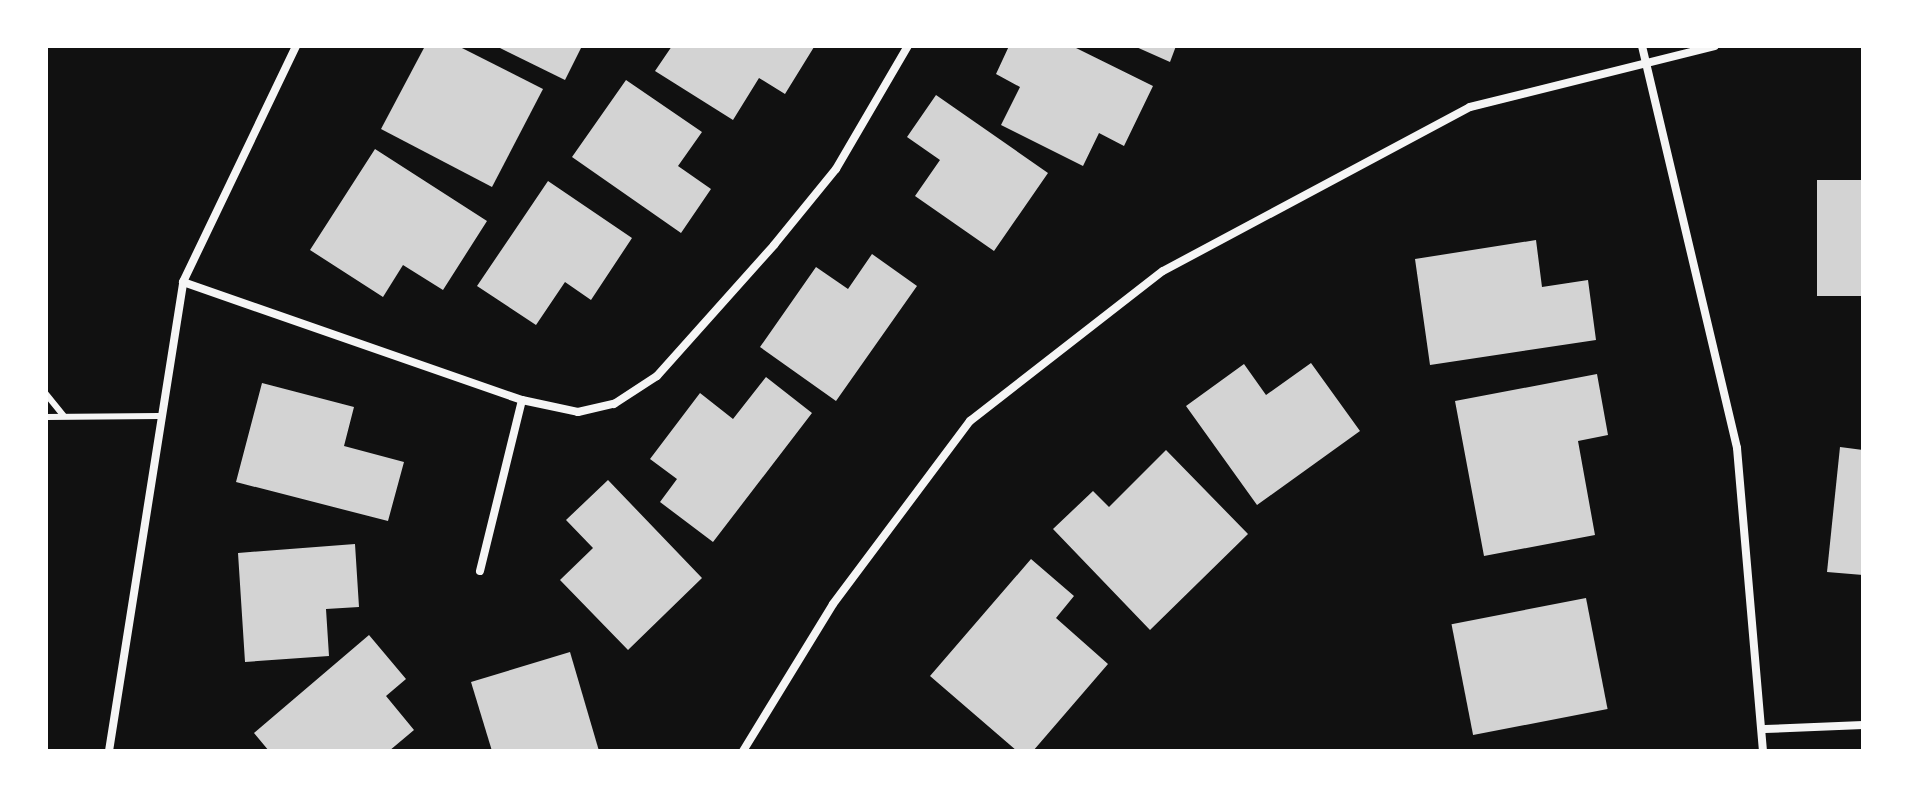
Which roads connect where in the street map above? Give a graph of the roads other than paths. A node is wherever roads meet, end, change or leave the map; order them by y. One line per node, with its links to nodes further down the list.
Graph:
1 (296, 46): 6 (street)
2 (908, 46): 8 (street)
3 (1642, 46): 5 (street)
4 (1715, 46): 5 (street)
5 (1645, 63): 14 (street); 16 (street)
6 (183, 282): 8 (street); 10 (street)
7 (46, 394): 9 (lane)
8 (522, 400): 12 (street)
9 (64, 416): 10 (lane); 11 (lane)
10 (159, 416): 15 (street)
11 (46, 417)
12 (480, 571)
13 (1863, 725): 14 (street)
14 (1765, 729): 17 (street)
15 (109, 751)
16 (743, 751)
17 (1763, 751)

